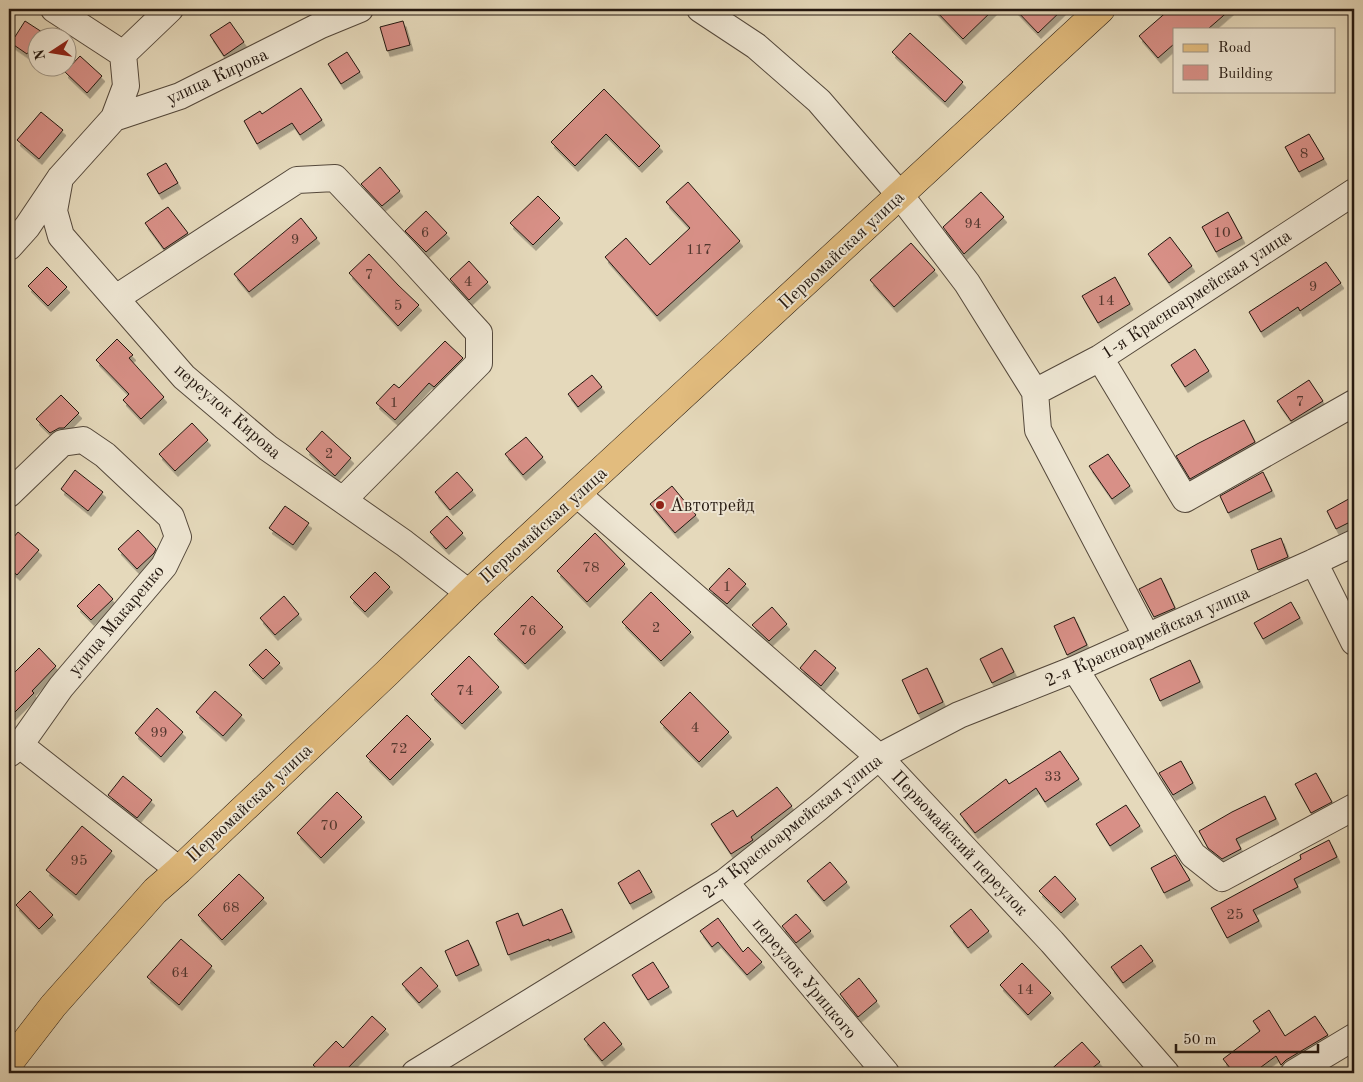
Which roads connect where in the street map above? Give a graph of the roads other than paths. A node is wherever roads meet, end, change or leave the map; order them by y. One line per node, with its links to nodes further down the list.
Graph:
1 (54, 9): 6 (street)
2 (170, 9): 6 (street)
3 (360, 9): 7 (street, улица Кирова)
4 (700, 9): 10 (street)
5 (1101, 9): 10 (main road, Первомайская улица)
6 (123, 54): 7 (street)
7 (114, 118): 8 (street, улица Кирова)
8 (60, 178): 11 (street, улица Кирова); 12 (street, переулок Кирова)
9 (1354, 192): 13 (street, 1-я Красноармейская улица)
10 (900, 195): 14 (street); 17 (main road, Первомайская улица)
11 (9, 247)
12 (116, 298): 18 (street, переулок Кирова); 18 (street)
13 (1100, 358): 14 (street, 1-я Красноармейская улица); 15 (street)
14 (1036, 392): 22 (street)
15 (1354, 403)
16 (9, 494): 25 (street, улица Макаренко)
17 (577, 494): 21 (main road, Первомайская улица); 26 (street, Первомайский переулок)
18 (343, 500): 21 (street, переулок Кирова)
19 (1354, 543): 20 (street, 2-я Красноармейская улица)
20 (1314, 562): 22 (street, 2-я Красноармейская улица); 23 (street)
21 (469, 593): 28 (main road, Первомайская улица)
22 (1147, 637): 24 (street, 2-я Красноармейская улица)
23 (1354, 642)
24 (1075, 669): 26 (street, 2-я Красноармейская улица); 27 (street)
25 (14, 750): 28 (street, улица Макаренко)
26 (879, 756): 29 (street, 2-я Красноармейская улица); 34 (street, Первомайский переулок)
27 (1354, 807)
28 (179, 870): 31 (main road, Первомайская улица)
29 (725, 882): 32 (street, 2-я Красноармейская улица); 33 (street, переулок Урицкого)
30 (1354, 1037): 35 (street)
31 (9, 1063)
32 (415, 1073)
33 (886, 1073)
34 (1166, 1073)
35 (1294, 1073)

